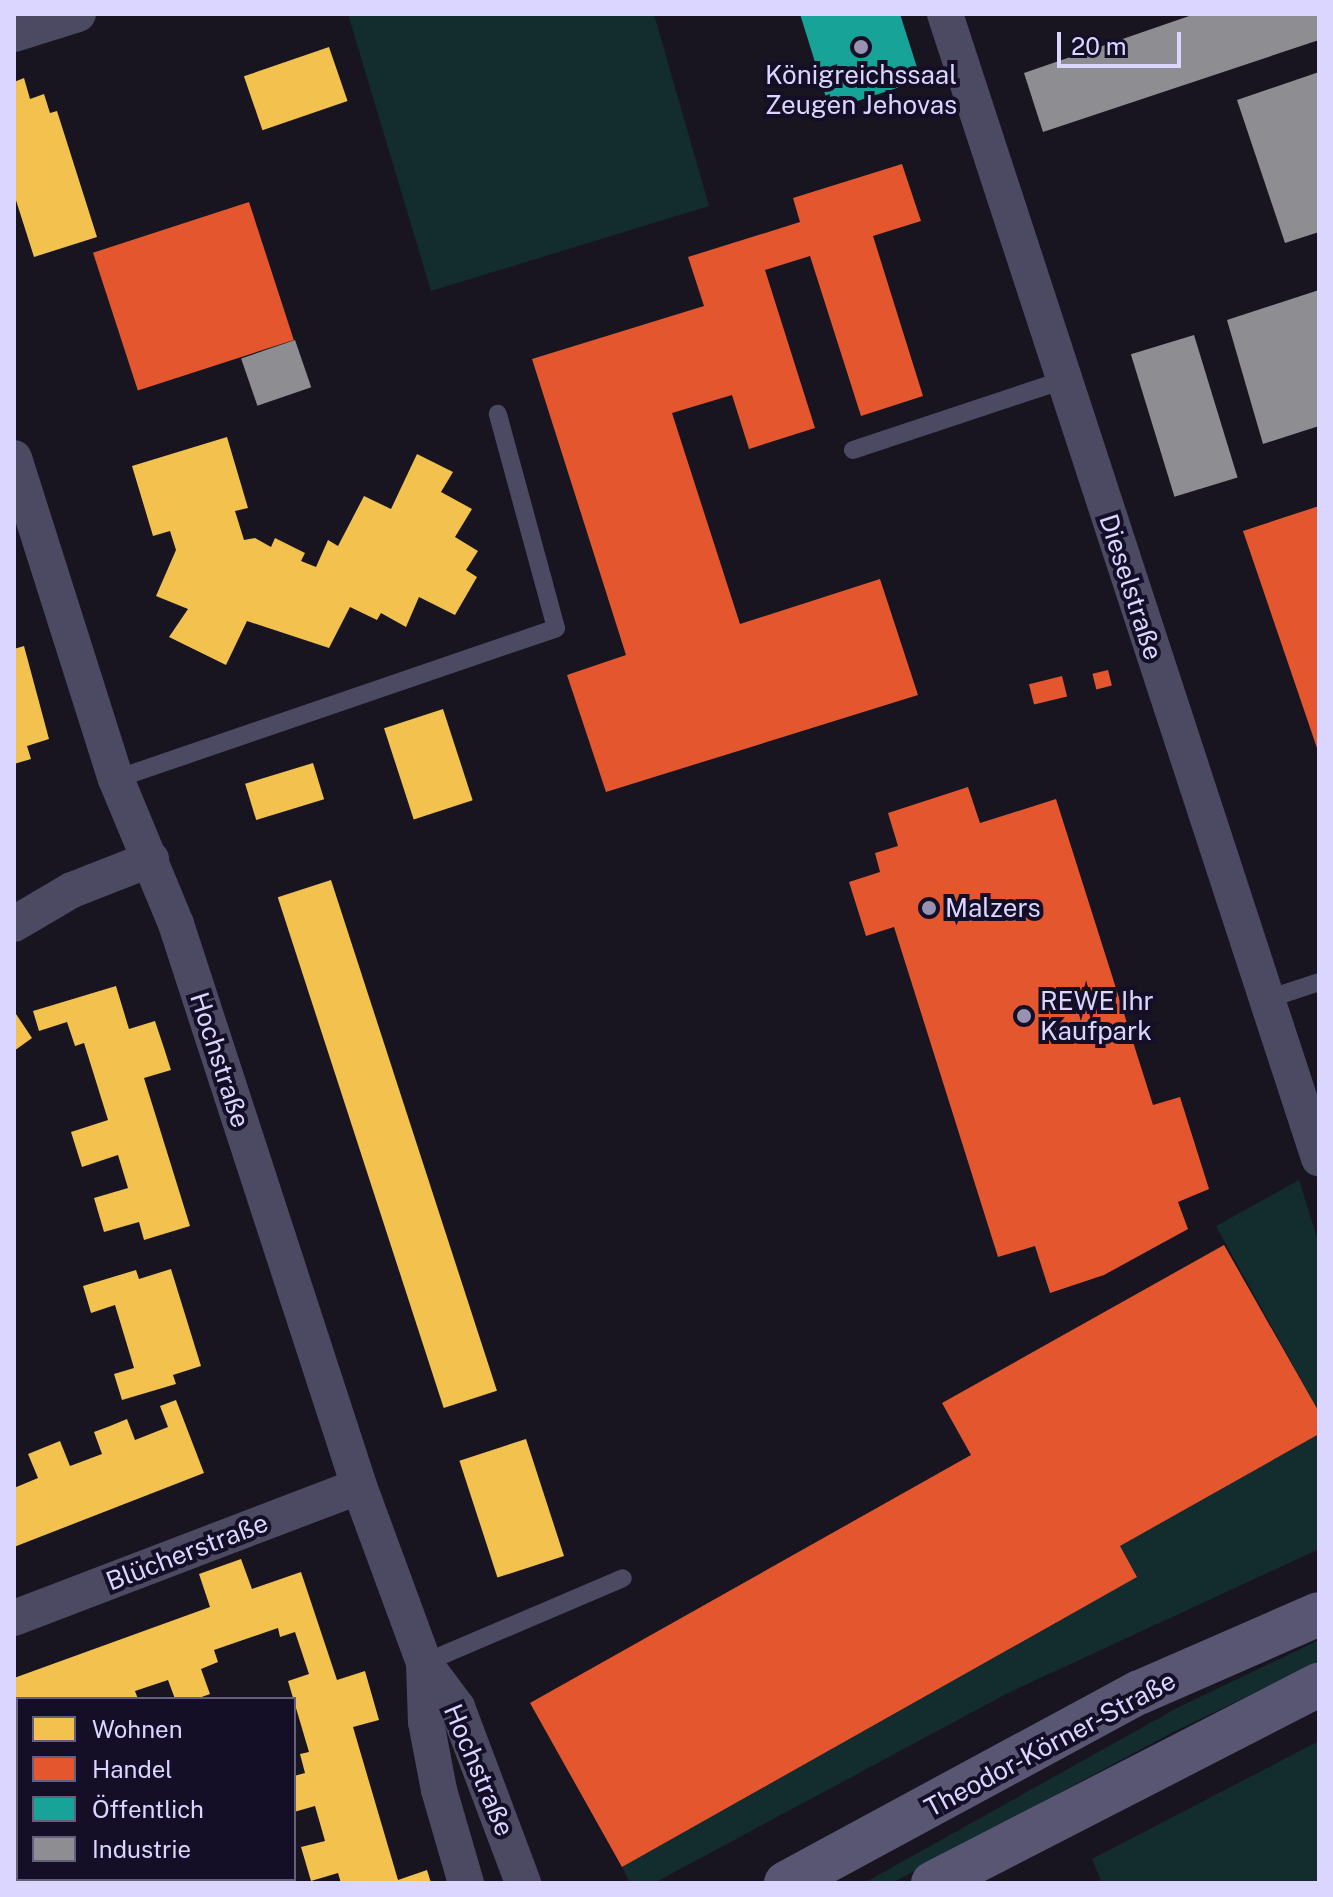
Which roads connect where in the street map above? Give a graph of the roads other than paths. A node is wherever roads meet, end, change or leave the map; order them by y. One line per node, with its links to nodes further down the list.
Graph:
1 (78, 14): 3 (street)
2 (945, 14): 4 (street, Dieselstraße)
3 (14, 34)
4 (1064, 380): 6 (lane); 12 (street, Dieselstraße)
5 (498, 414): 8 (lane)
6 (853, 450)
7 (14, 458): 8 (street, Hochstraße)
8 (116, 779): 9 (street, Hochstraße)
9 (151, 859): 10 (street); 14 (street, Hochstraße)
10 (14, 924)
11 (1319, 982): 12 (lane)
12 (1268, 999): 13 (street, Dieselstraße)
13 (1319, 1158)
14 (359, 1486): 17 (street, Blücherstraße); 18 (street, Hochstraße)
15 (623, 1578): 18 (lane)
16 (1319, 1614): 22 (main road, Theodor-Körner-Straße)
17 (14, 1618)
18 (424, 1663): 20 (street, Hochstraße); 21 (street, Hochstraße)
19 (1319, 1685): 23 (main road)
20 (466, 1883)
21 (523, 1883)
22 (786, 1883)
23 (933, 1883)

